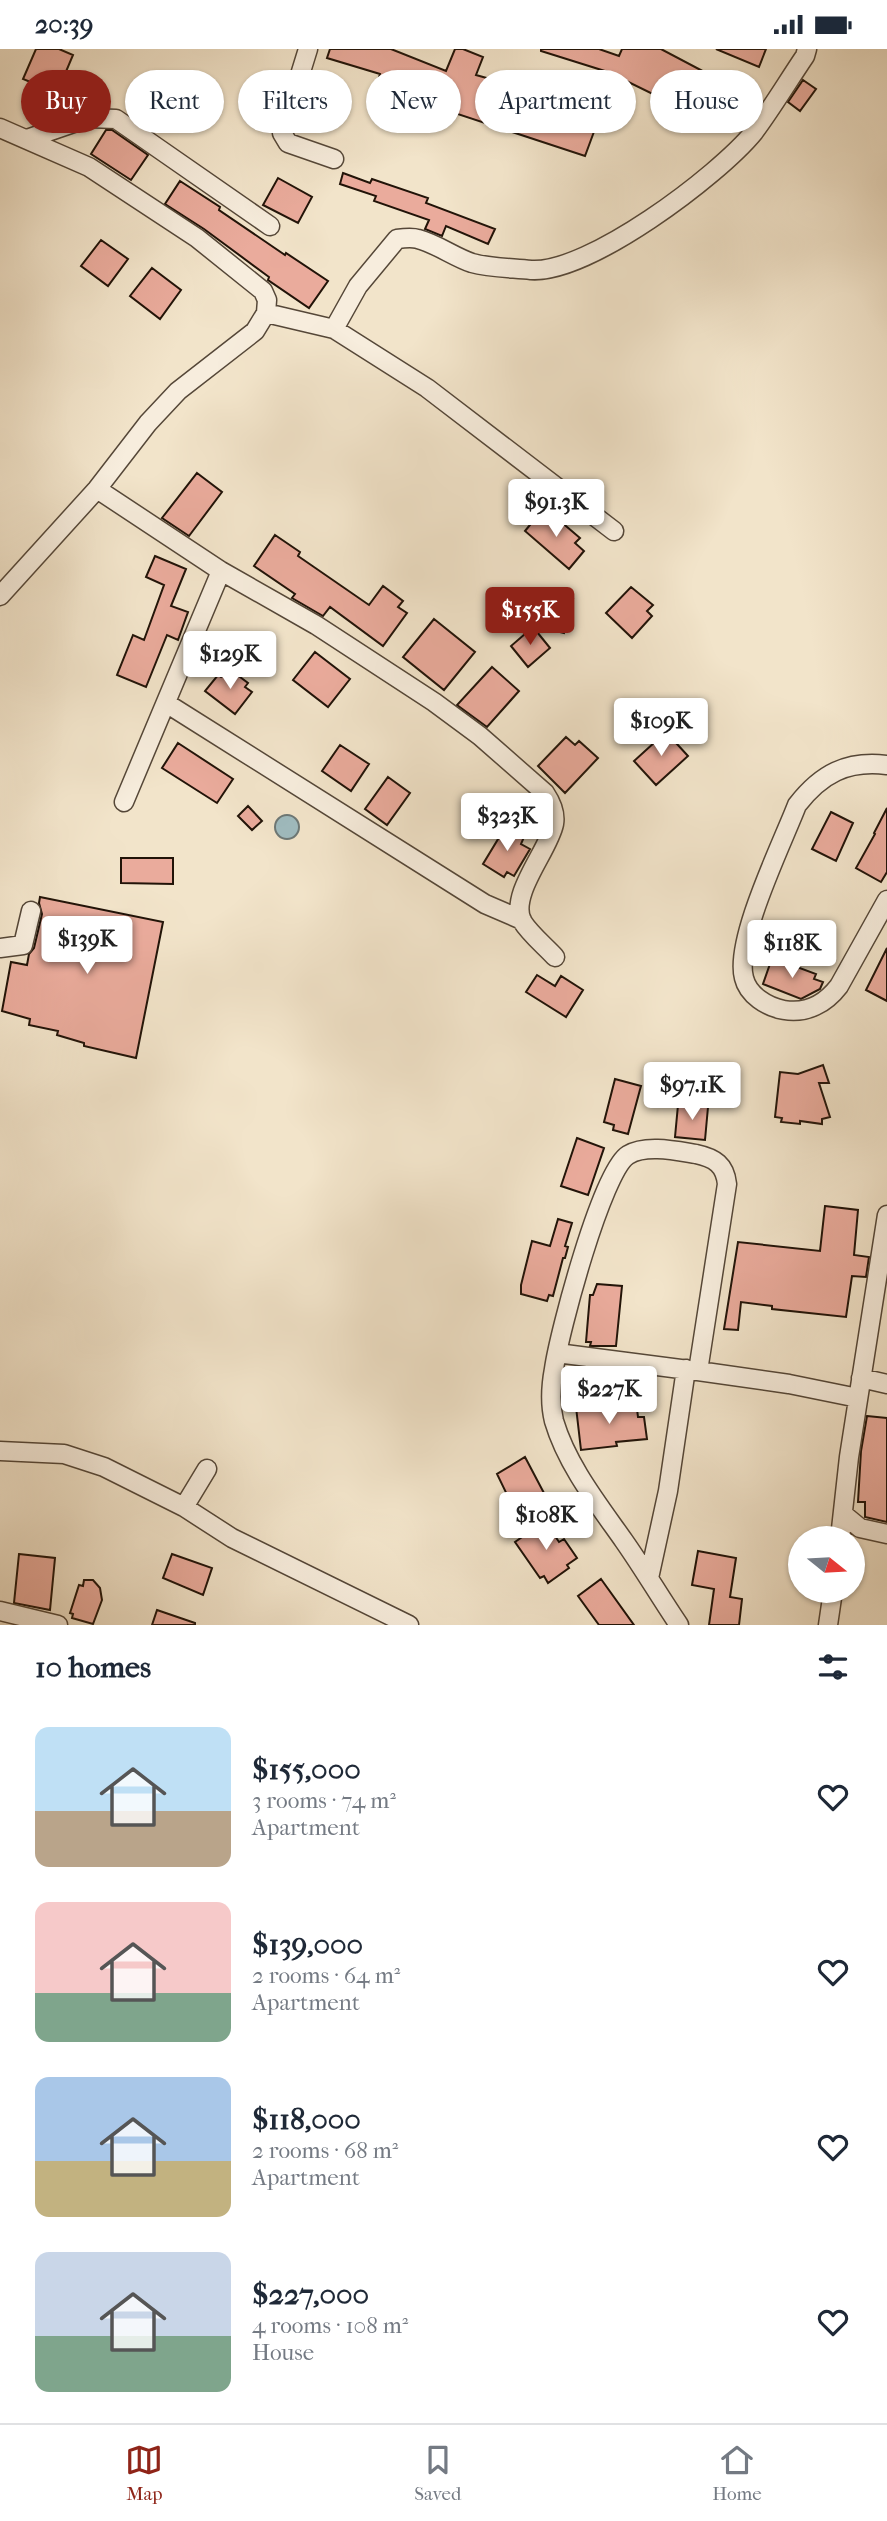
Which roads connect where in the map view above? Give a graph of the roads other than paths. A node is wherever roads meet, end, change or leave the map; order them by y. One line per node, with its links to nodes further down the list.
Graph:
1 (308, 49): 5 (street)
2 (807, 49): 8 (street)
3 (0, 128): 4 (street)
4 (27, 139): 6 (street); 7 (street)
5 (334, 159)
6 (270, 226)
7 (266, 313): 8 (street); 9 (street)
8 (334, 329): 10 (street)
9 (97, 489): 11 (street); 12 (street)
10 (614, 531)
11 (221, 571): 13 (street); 18 (street)
12 (0, 596)
13 (166, 703): 15 (street); 18 (street)
14 (887, 765): 16 (street)
15 (124, 802)
16 (887, 900)
17 (31, 911): 19 (street)
18 (522, 920): 20 (street)
19 (0, 948)
20 (555, 957)
21 (887, 1215): 24 (street)
22 (558, 1353): 23 (street); 23 (street); 33 (street)
23 (692, 1370): 26 (street); 33 (street)
24 (860, 1378): 25 (street); 26 (street)
25 (887, 1384)
26 (858, 1398): 30 (street)
27 (0, 1451): 29 (street)
28 (207, 1469): 29 (street)
29 (184, 1507): 37 (street)
30 (843, 1514): 31 (street); 32 (street)
31 (842, 1526)
32 (887, 1534)
33 (649, 1578): 38 (street)
34 (831, 1603): 39 (street)
35 (0, 1611): 36 (street)
36 (58, 1625)
37 (409, 1625)
38 (679, 1625)
39 (828, 1625)

